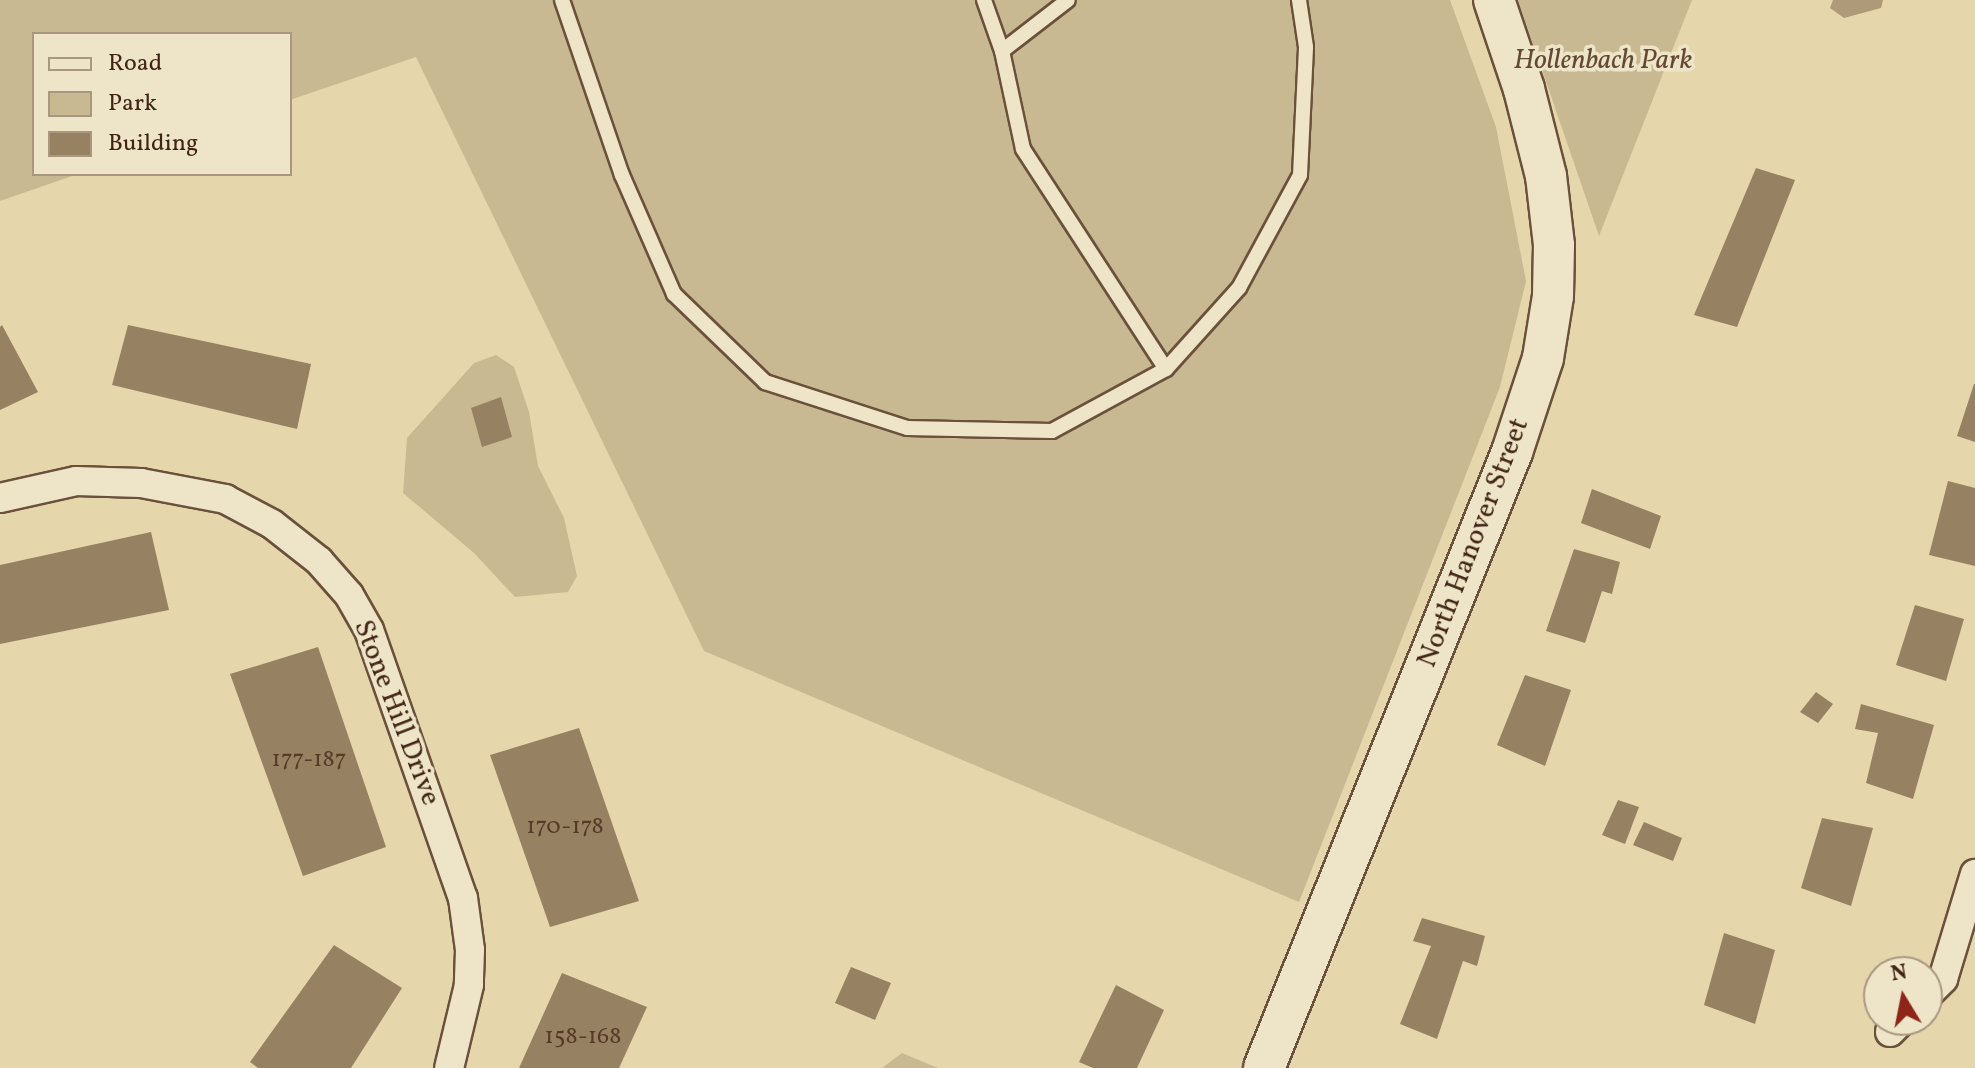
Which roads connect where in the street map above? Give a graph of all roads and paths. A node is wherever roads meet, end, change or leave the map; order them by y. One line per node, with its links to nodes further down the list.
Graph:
1 (984, 0): 6 (lane)
2 (1068, 0): 6 (lane)
3 (1299, 0): 7 (lane)
4 (1494, 0): 12 (street, North Hanover Street)
5 (566, 2): 7 (lane)
6 (1002, 51): 7 (lane)
7 (1166, 369)
8 (0, 498): 11 (street, Stone Hill Drive)
9 (1975, 874): 10 (street)
10 (1943, 979)
11 (449, 1068)
12 (1264, 1068)

